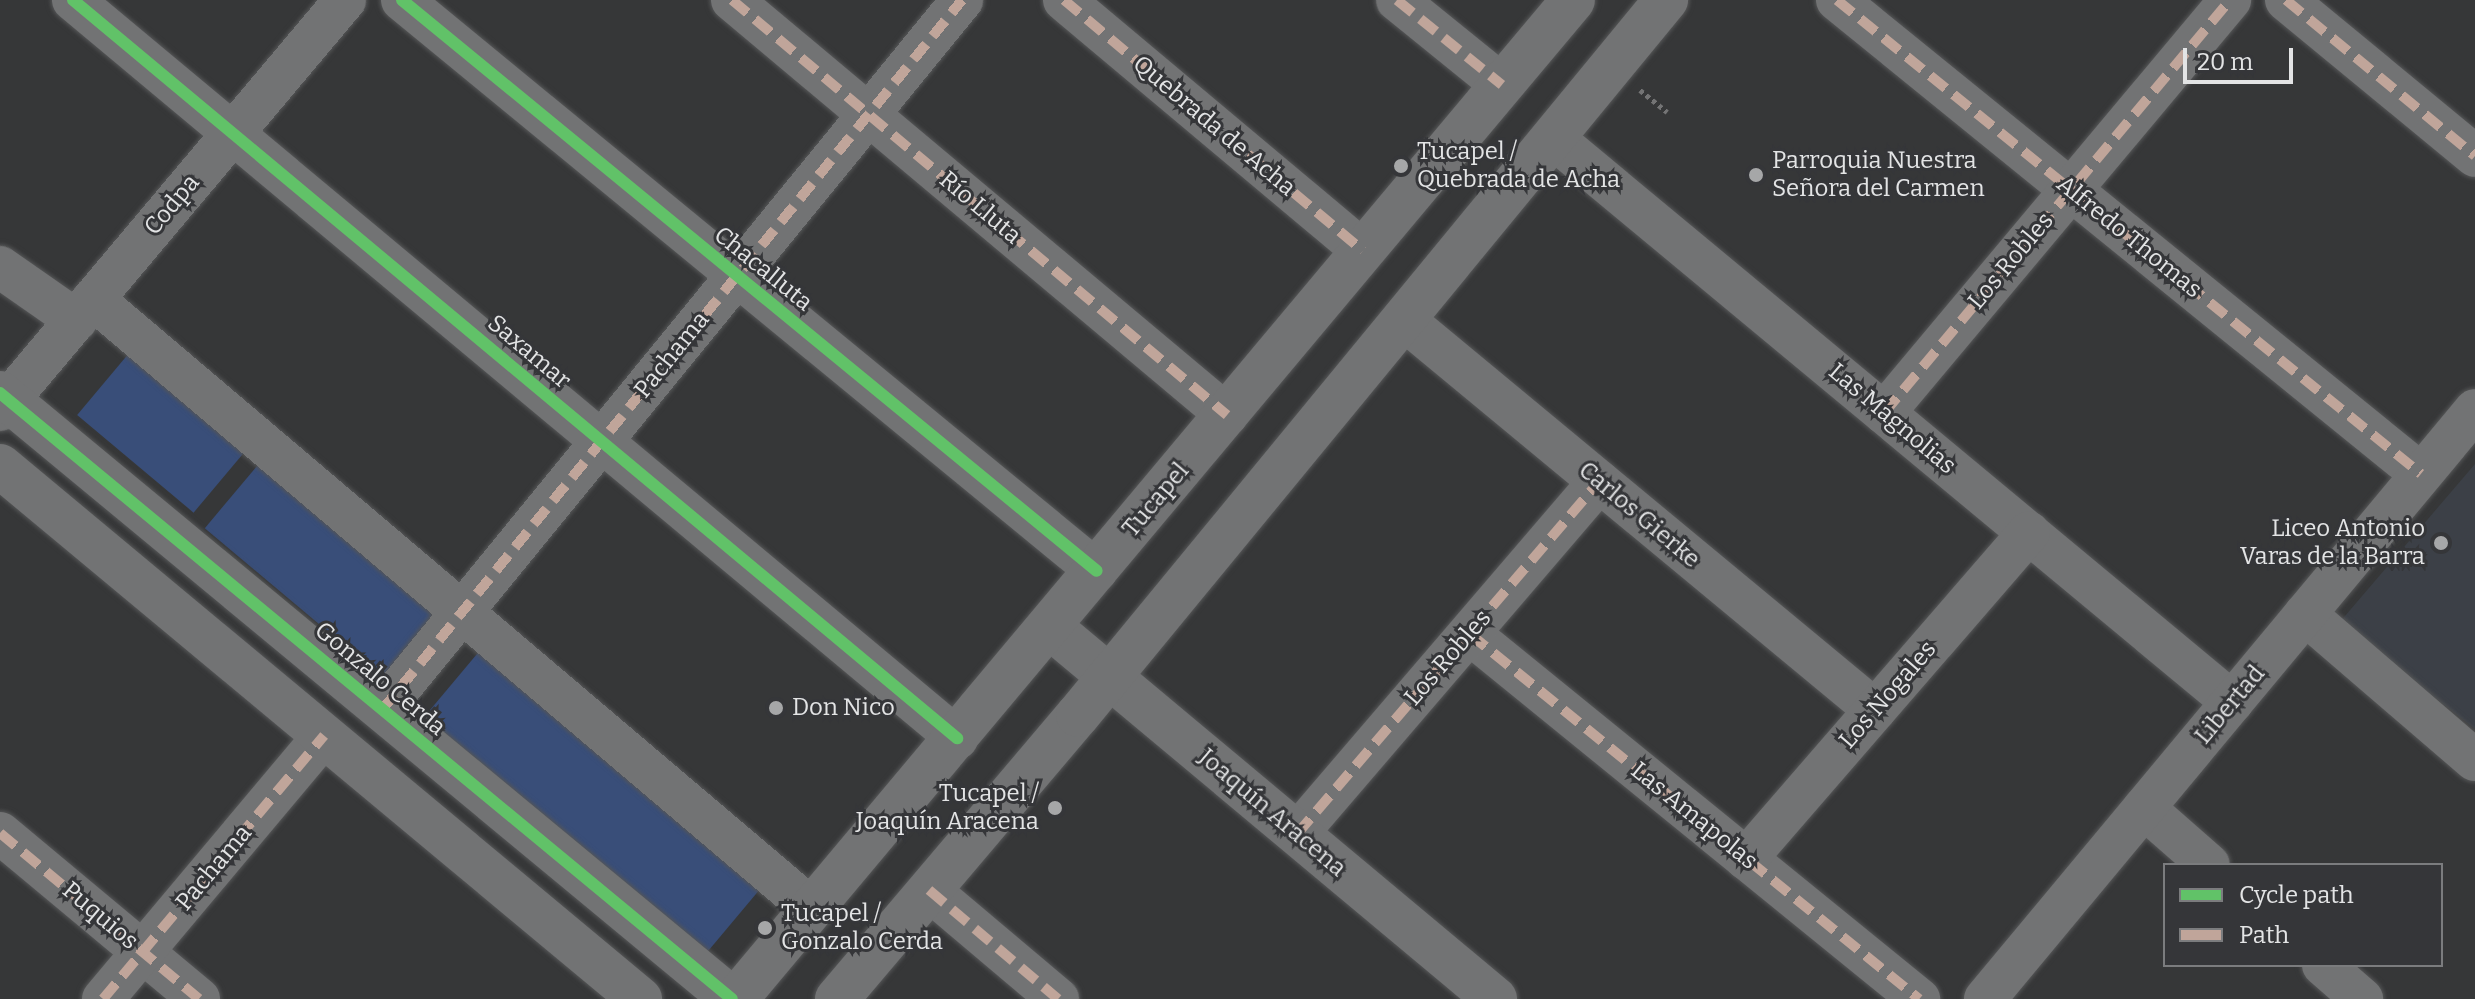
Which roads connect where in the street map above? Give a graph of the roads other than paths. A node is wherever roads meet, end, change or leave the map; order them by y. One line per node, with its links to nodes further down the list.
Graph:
1 (73, 0): 15 (street, Saxamar)
2 (345, 0): 15 (street, Codpa)
3 (402, 0): 21 (street, Chacalluta)
4 (732, 0): 14 (street, Río Lluta)
5 (962, 0): 14 (street, Pachama)
6 (1064, 0): 19 (street, Quebrada de Acha)
7 (1397, 0): 13 (street)
8 (1573, 0): 13 (main road, Tucapel)
9 (1666, 0): 16 (main road)
10 (1837, 0): 18 (street, Alfredo Thomas)
11 (2230, 0): 18 (street, Los Robles)
12 (2286, 0): 17 (street)
13 (1502, 85): 19 (main road, Tucapel)
14 (868, 114): 21 (street, Pachama); 27 (street, Río Lluta)
15 (232, 134): 22 (street, Codpa); 28 (street, Saxamar)
16 (1553, 138): 23 (main road); 26 (street, Las Magnolias)
17 (2475, 156)
18 (2071, 190): 26 (street, Los Robles); 30 (street, Alfredo Thomas)
19 (1363, 251): 27 (main road, Tucapel)
20 (0, 267): 22 (street)
21 (737, 275): 28 (street, Pachama); 33 (street, Chacalluta)
22 (84, 310): 24 (street, Codpa); 34 (street)
23 (1403, 319): 31 (street, Carlos Gierke); 38 (main road)
24 (3, 401): 40 (main road, Gonzalo Cerda)
25 (2475, 410): 30 (street, Libertad)
26 (1884, 413): 32 (street, Las Magnolias)
27 (1227, 415): 33 (main road, Tucapel)
28 (601, 441): 34 (street, Pachama); 43 (street, Saxamar)
29 (0, 466): 42 (main road)
30 (2421, 474): 35 (street, Libertad)
31 (1599, 482): 37 (street, Los Robles); 41 (street, Carlos Gierke)
32 (2029, 532): 39 (street, Las Magnolias); 41 (street, Los Nogales)
33 (1097, 571): 36 (main road, Tucapel)
34 (460, 614): 40 (street, Pachama); 51 (street)
35 (2305, 614): 39 (street, Libertad); 44 (street)
36 (1050, 627): 38 (main road, Joaquín Aracena); 43 (main road, Tucapel)
37 (1470, 634): 47 (street, Los Robles); 48 (street, Las Amapolas)
38 (1109, 676): 47 (main road, Joaquín Aracena); 50 (main road)
39 (2232, 702): 45 (street, Libertad)
40 (382, 710): 56 (main road, Gonzalo Cerda)
41 (1875, 710): 48 (street, Los Nogales)
42 (324, 736): 52 (street, Pachama); 55 (main road)
43 (957, 738): 51 (main road, Tucapel)
44 (2475, 760)
45 (2144, 808): 49 (street); 61 (street, Libertad)
46 (0, 833): 52 (street, Puquios)
47 (1297, 834): 59 (main road, Joaquín Aracena)
48 (1746, 859): 60 (street, Las Amapolas)
49 (2207, 863)
50 (929, 890): 57 (main road); 58 (street)
51 (812, 909): 56 (main road, Tucapel)
52 (143, 952): 53 (street, Pachama); 54 (street, Puquios)
53 (103, 999)
54 (199, 999)
55 (640, 999)
56 (734, 999)
57 (837, 999)
58 (1058, 999)
59 (1495, 999)
60 (1919, 999)
61 (1985, 999)

